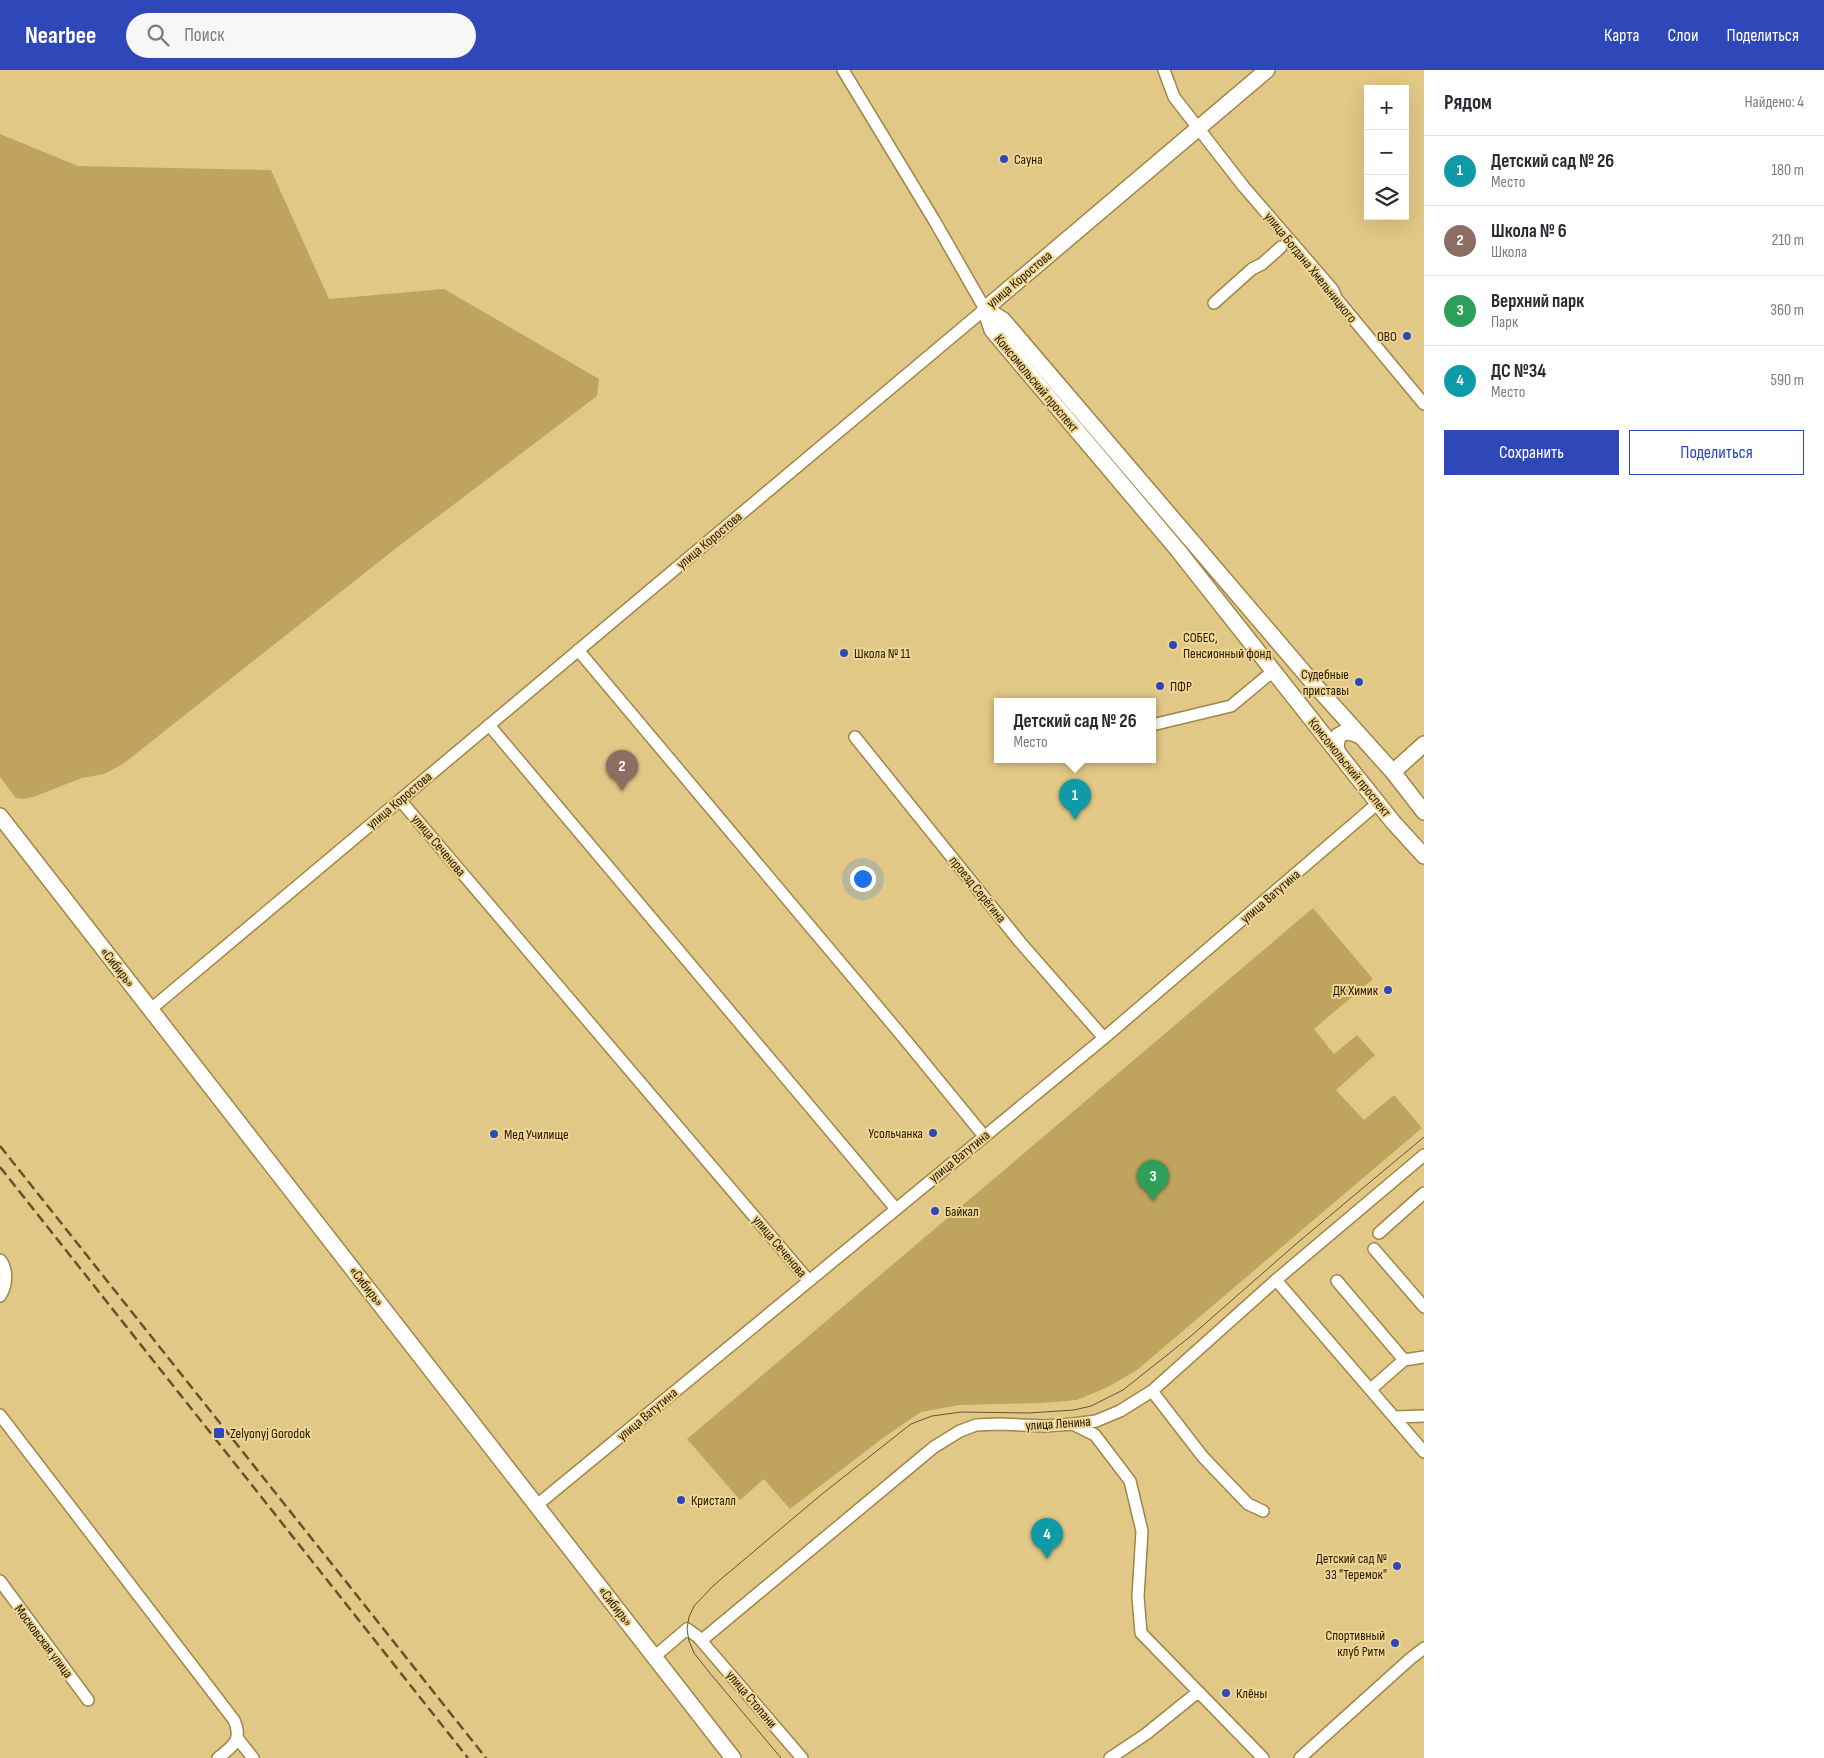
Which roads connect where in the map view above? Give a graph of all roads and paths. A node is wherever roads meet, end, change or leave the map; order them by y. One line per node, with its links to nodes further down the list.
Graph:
1 (843, 70): 7 (street)
2 (1164, 70): 4 (street, улица Богдана Хмельницкого)
3 (1267, 70): 4 (main road, улица Коростова)
4 (1198, 128): 7 (main road, улица Коростова); 8 (street, улица Богдана Хмельницкого)
5 (1281, 247): 6 (street)
6 (1214, 302)
7 (985, 309): 9 (street, улица Коростова); 13 (main road, Комсомольский проспект); 16 (main road, Комсомольский проспект)
8 (1424, 404)
9 (578, 650): 12 (street, улица Коростова); 25 (street)
10 (1272, 672): 11 (street)
11 (1156, 724)
12 (489, 725): 18 (street, улица Коростова); 28 (street)
13 (1360, 736): 16 (main road); 17 (main road, Комсомольский проспект)
14 (855, 738): 24 (street, проезд Серёгина)
15 (1424, 744): 17 (main road)
16 (1338, 753): 19 (main road, Комсомольский проспект)
17 (1393, 772): 20 (main road, Комсомольский проспект)
18 (400, 800): 23 (street, улица Коростова); 33 (street, улица Сеченова)
19 (1378, 803): 22 (main road, Комсомольский проспект); 24 (street, улица Ватутина)
20 (1424, 812)
21 (0, 816): 23 (main road, «Сибирь»)
22 (1421, 851)
23 (151, 1009): 46 (main road, «Сибирь»)
24 (1104, 1038): 25 (street, улица Ватутина)
25 (984, 1136): 28 (street, улица Ватутина)
26 (1424, 1155): 32 (street, улица Ленина)
27 (1424, 1193): 29 (street)
28 (896, 1209): 33 (street, улица Ватутина)
29 (1378, 1233)
30 (1374, 1248): 36 (street)
31 (0, 1260): 35 (street)
32 (1276, 1280): 39 (street, улица Ленина); 40 (street)
33 (809, 1281): 46 (street, улица Ватутина)
34 (1337, 1281): 38 (street)
35 (0, 1296)
36 (1424, 1307)
37 (1424, 1356): 38 (street)
38 (1404, 1360): 40 (street)
39 (1152, 1391): 44 (street, улица Ленина); 47 (street)
40 (1373, 1391): 43 (street)
41 (0, 1415): 54 (street)
42 (1424, 1416): 43 (street)
43 (1394, 1417): 45 (street)
44 (1073, 1424): 49 (street, улица Ленина); 52 (street)
45 (1424, 1452)
46 (537, 1505): 51 (main road, «Сибирь»)
47 (1264, 1511)
48 (0, 1581): 53 (street, Московская улица)
49 (702, 1640): 51 (street); 58 (street, улица Стопани)
50 (1424, 1648): 61 (street)
51 (654, 1656): 57 (main road, «Сибирь»)
52 (1198, 1692): 59 (street); 60 (street)
53 (88, 1700)
54 (235, 1743): 55 (street); 56 (street)
55 (218, 1758)
56 (253, 1758)
57 (733, 1758)
58 (802, 1758)
59 (1110, 1758)
60 (1263, 1758)
61 (1300, 1758)

